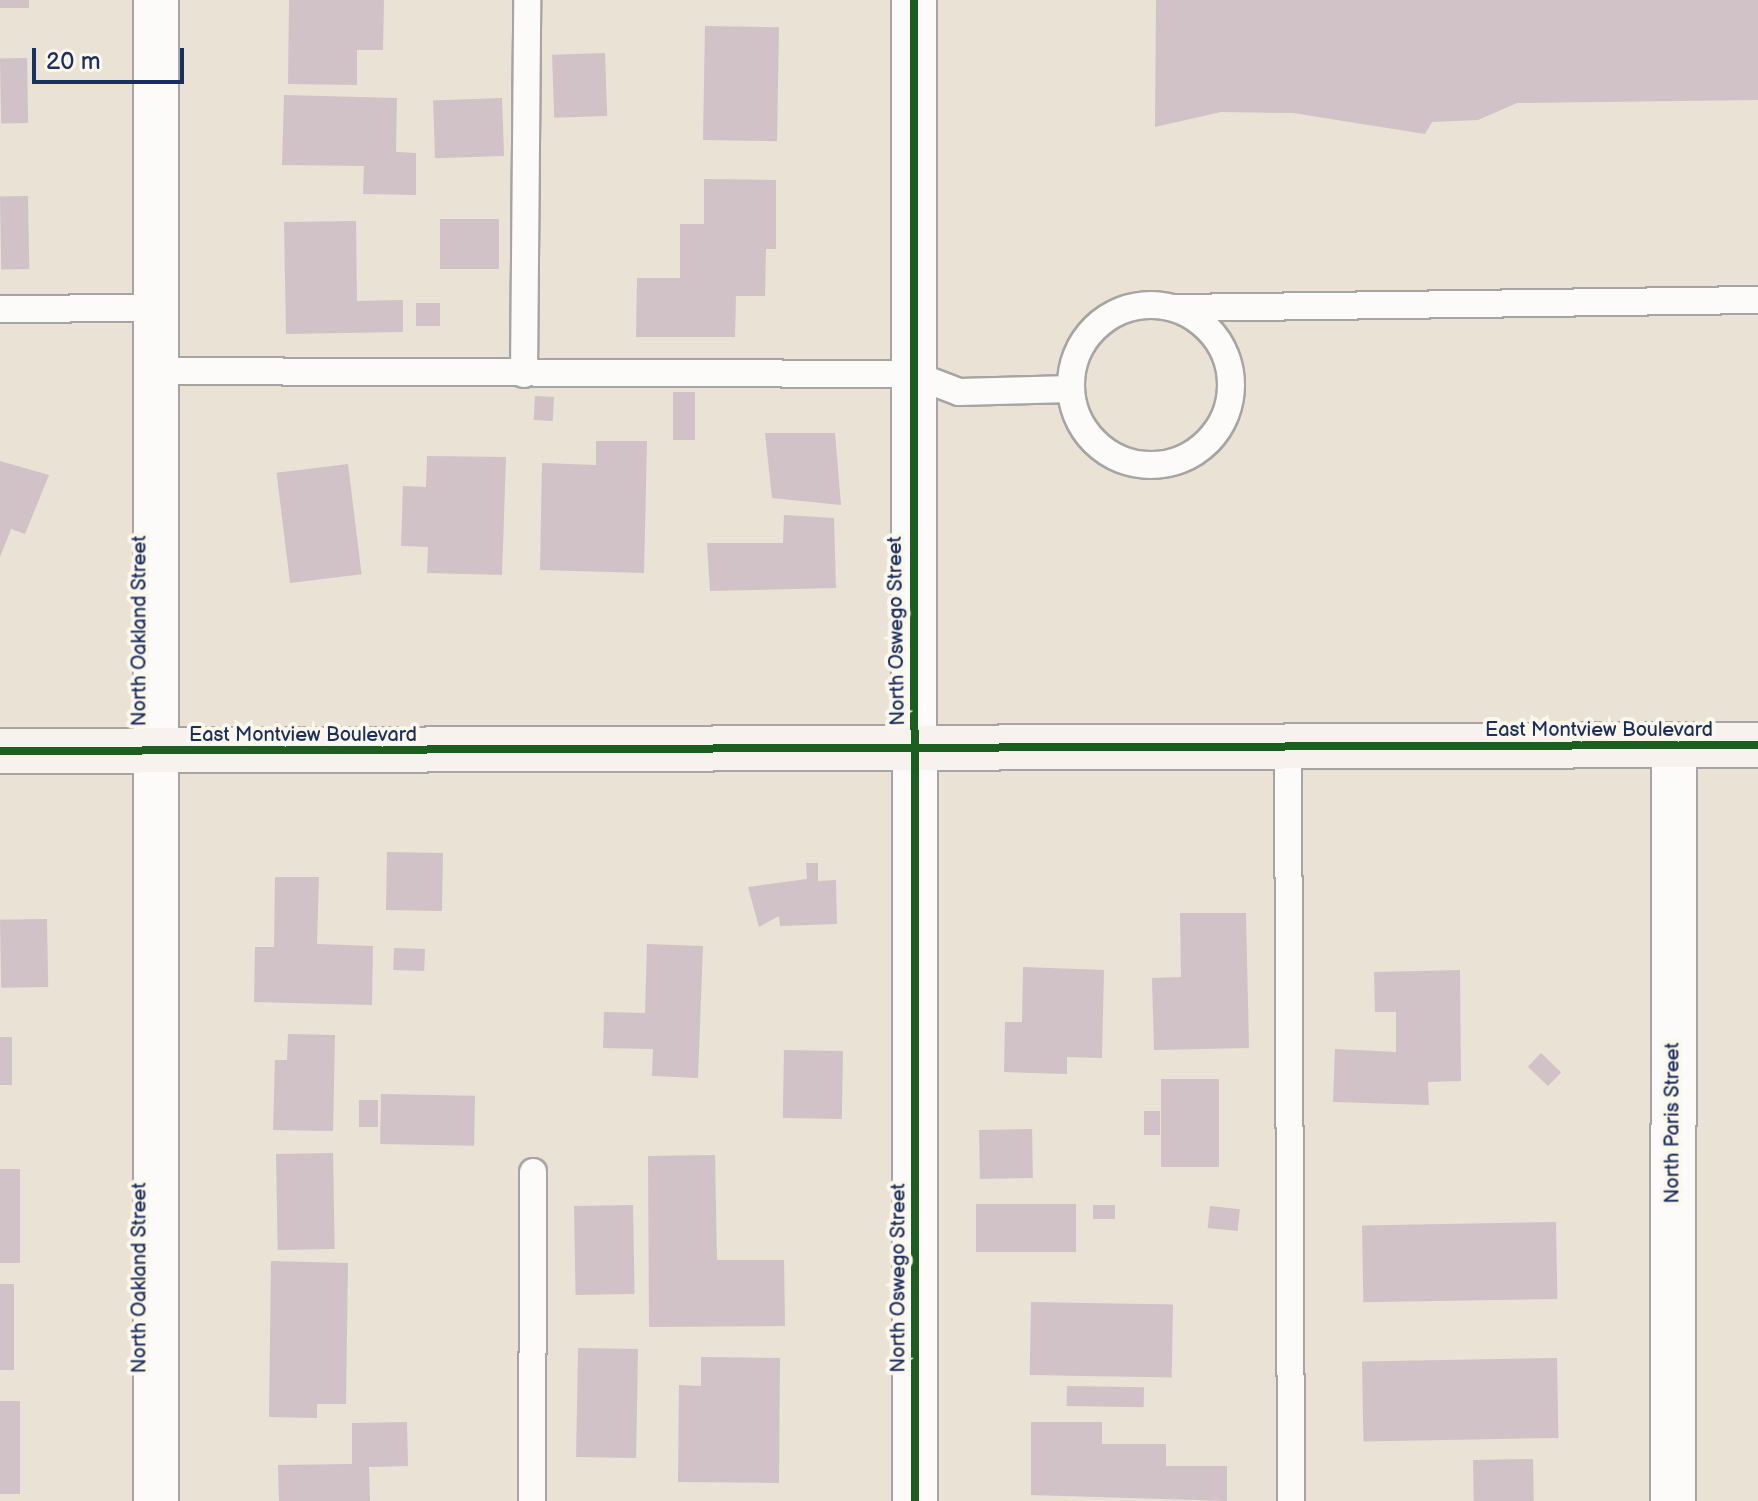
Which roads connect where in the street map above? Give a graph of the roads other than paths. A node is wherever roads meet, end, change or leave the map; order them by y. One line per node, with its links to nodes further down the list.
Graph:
1 (156, 0): 5 (street, North Oakland Street)
2 (527, 0): 9 (lane)
3 (914, 0): 10 (street, North Oswego Street)
4 (1758, 300): 6 (lane)
5 (156, 308): 7 (lane); 8 (street, North Oakland Street)
6 (1176, 308): 11 (lane); 11 (lane)
7 (0, 309)
8 (156, 371): 9 (lane); 16 (street, North Oakland Street)
9 (524, 374): 10 (lane)
10 (912, 374): 11 (lane); 17 (street, North Oswego Street)
11 (1071, 389)
12 (1758, 745): 13 (main road, East Montview Boulevard)
13 (1674, 746): 14 (main road, East Montview Boulevard); 23 (street, North Paris Street)
14 (1288, 749): 17 (main road, East Montview Boulevard); 22 (lane)
15 (0, 751): 16 (main road, East Montview Boulevard)
16 (156, 751): 17 (main road, East Montview Boulevard); 19 (street, North Oakland Street)
17 (915, 752): 21 (street, North Oswego Street)
18 (533, 1172): 20 (lane)
19 (156, 1501)
20 (532, 1501)
21 (915, 1501)
22 (1291, 1501)
23 (1673, 1501)

